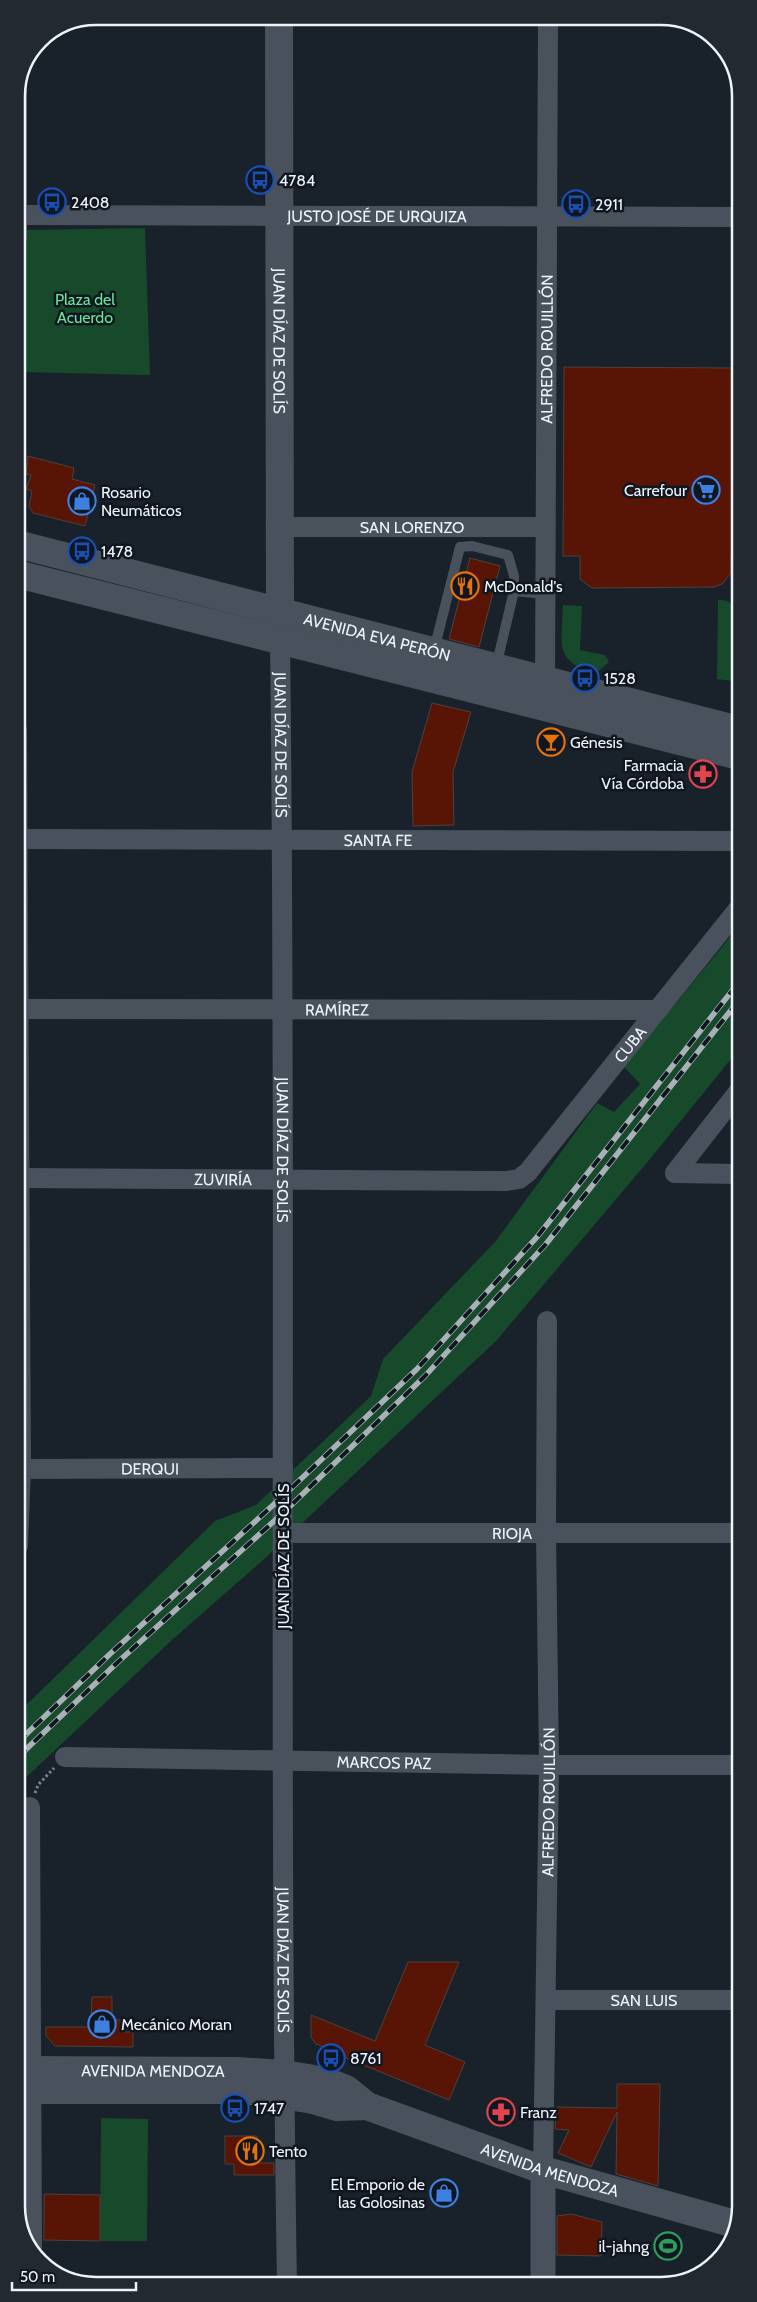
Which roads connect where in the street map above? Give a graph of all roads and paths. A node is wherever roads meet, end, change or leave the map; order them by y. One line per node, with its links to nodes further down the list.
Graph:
1 (279, 25): 4 (main road, JUAN DÍAZ DE SOLÍS)
2 (548, 25): 5 (street, ALFREDO ROUILLÓN)
3 (25, 215): 4 (street, JUSTO JOSÉ DE URQUIZA)
4 (279, 216): 5 (street, JUSTO JOSÉ DE URQUIZA); 7 (main road, JUAN DÍAZ DE SOLÍS)
5 (546, 216): 6 (street, JUSTO JOSÉ DE URQUIZA); 8 (street, ALFREDO ROUILLÓN)
6 (732, 217)
7 (278, 527): 8 (street, SAN LORENZO); 13 (main road, JUAN DÍAZ DE SOLÍS)
8 (545, 527): 12 (street, ALFREDO ROUILLÓN)
9 (25, 546): 13 (main road, AVENIDA EVA PERÓN)
10 (25, 576): 14 (main road, AVENIDA EVA PERÓN)
11 (514, 591): 12 (lane); 15 (lane); 16 (lane)
12 (545, 594): 17 (street, ALFREDO ROUILLÓN)
13 (280, 611): 14 (main road, JUAN DÍAZ DE SOLÍS); 15 (main road, AVENIDA EVA PERÓN)
14 (280, 640): 19 (main road, AVENIDA EVA PERÓN); 21 (street, JUAN DÍAZ DE SOLÍS)
15 (434, 651): 16 (main road, AVENIDA EVA PERÓN)
16 (496, 668): 17 (main road, AVENIDA EVA PERÓN)
17 (545, 680): 18 (main road, AVENIDA EVA PERÓN)
18 (732, 728)
19 (732, 754)
20 (25, 839): 21 (street, SANTA FE)
21 (283, 840): 22 (street, SANTA FE); 25 (street, JUAN DÍAZ DE SOLÍS)
22 (732, 841)
23 (732, 917): 26 (street, CUBA)
24 (25, 1009): 25 (street, RAMÍREZ)
25 (284, 1009): 26 (street, RAMÍREZ); 30 (street, JUAN DÍAZ DE SOLÍS)
26 (658, 1010): 31 (street, CUBA)
27 (732, 1101): 28 (street)
28 (732, 1174)
29 (25, 1178): 30 (street, ZUVIRÍA)
30 (283, 1178): 31 (street, ZUVIRÍA); 33 (street, JUAN DÍAZ DE SOLÍS)
31 (519, 1179)
32 (547, 1322): 35 (street, ALFREDO ROUILLÓN)
33 (283, 1468): 34 (street, DERQUI); 36 (street, JUAN DÍAZ DE SOLÍS)
34 (25, 1469)
35 (546, 1532): 36 (street, RIOJA); 37 (street, RIOJA); 40 (street, ALFREDO ROUILLÓN)
36 (283, 1533): 39 (street, JUAN DÍAZ DE SOLÍS)
37 (732, 1533)
38 (65, 1757): 39 (street, MARCOS PAZ); 42 (path)
39 (284, 1761): 40 (street, MARCOS PAZ); 47 (street, JUAN DÍAZ DE SOLÍS)
40 (549, 1765): 41 (street, MARCOS PAZ); 44 (street, ALFREDO ROUILLÓN)
41 (732, 1765)
42 (38, 1785)
43 (30, 1807): 46 (street)
44 (546, 2000): 45 (street, SAN LUIS); 48 (street, ALFREDO ROUILLÓN)
45 (732, 2000)
46 (25, 2080): 47 (main road, AVENIDA MENDOZA); 50 (street)
47 (284, 2085): 48 (main road, AVENIDA MENDOZA); 51 (street, JUAN DÍAZ DE SOLÍS)
48 (542, 2170): 49 (main road, AVENIDA MENDOZA); 52 (street, ALFREDO ROUILLÓN)
49 (730, 2222)
50 (32, 2237)
51 (287, 2277)
52 (543, 2277)

